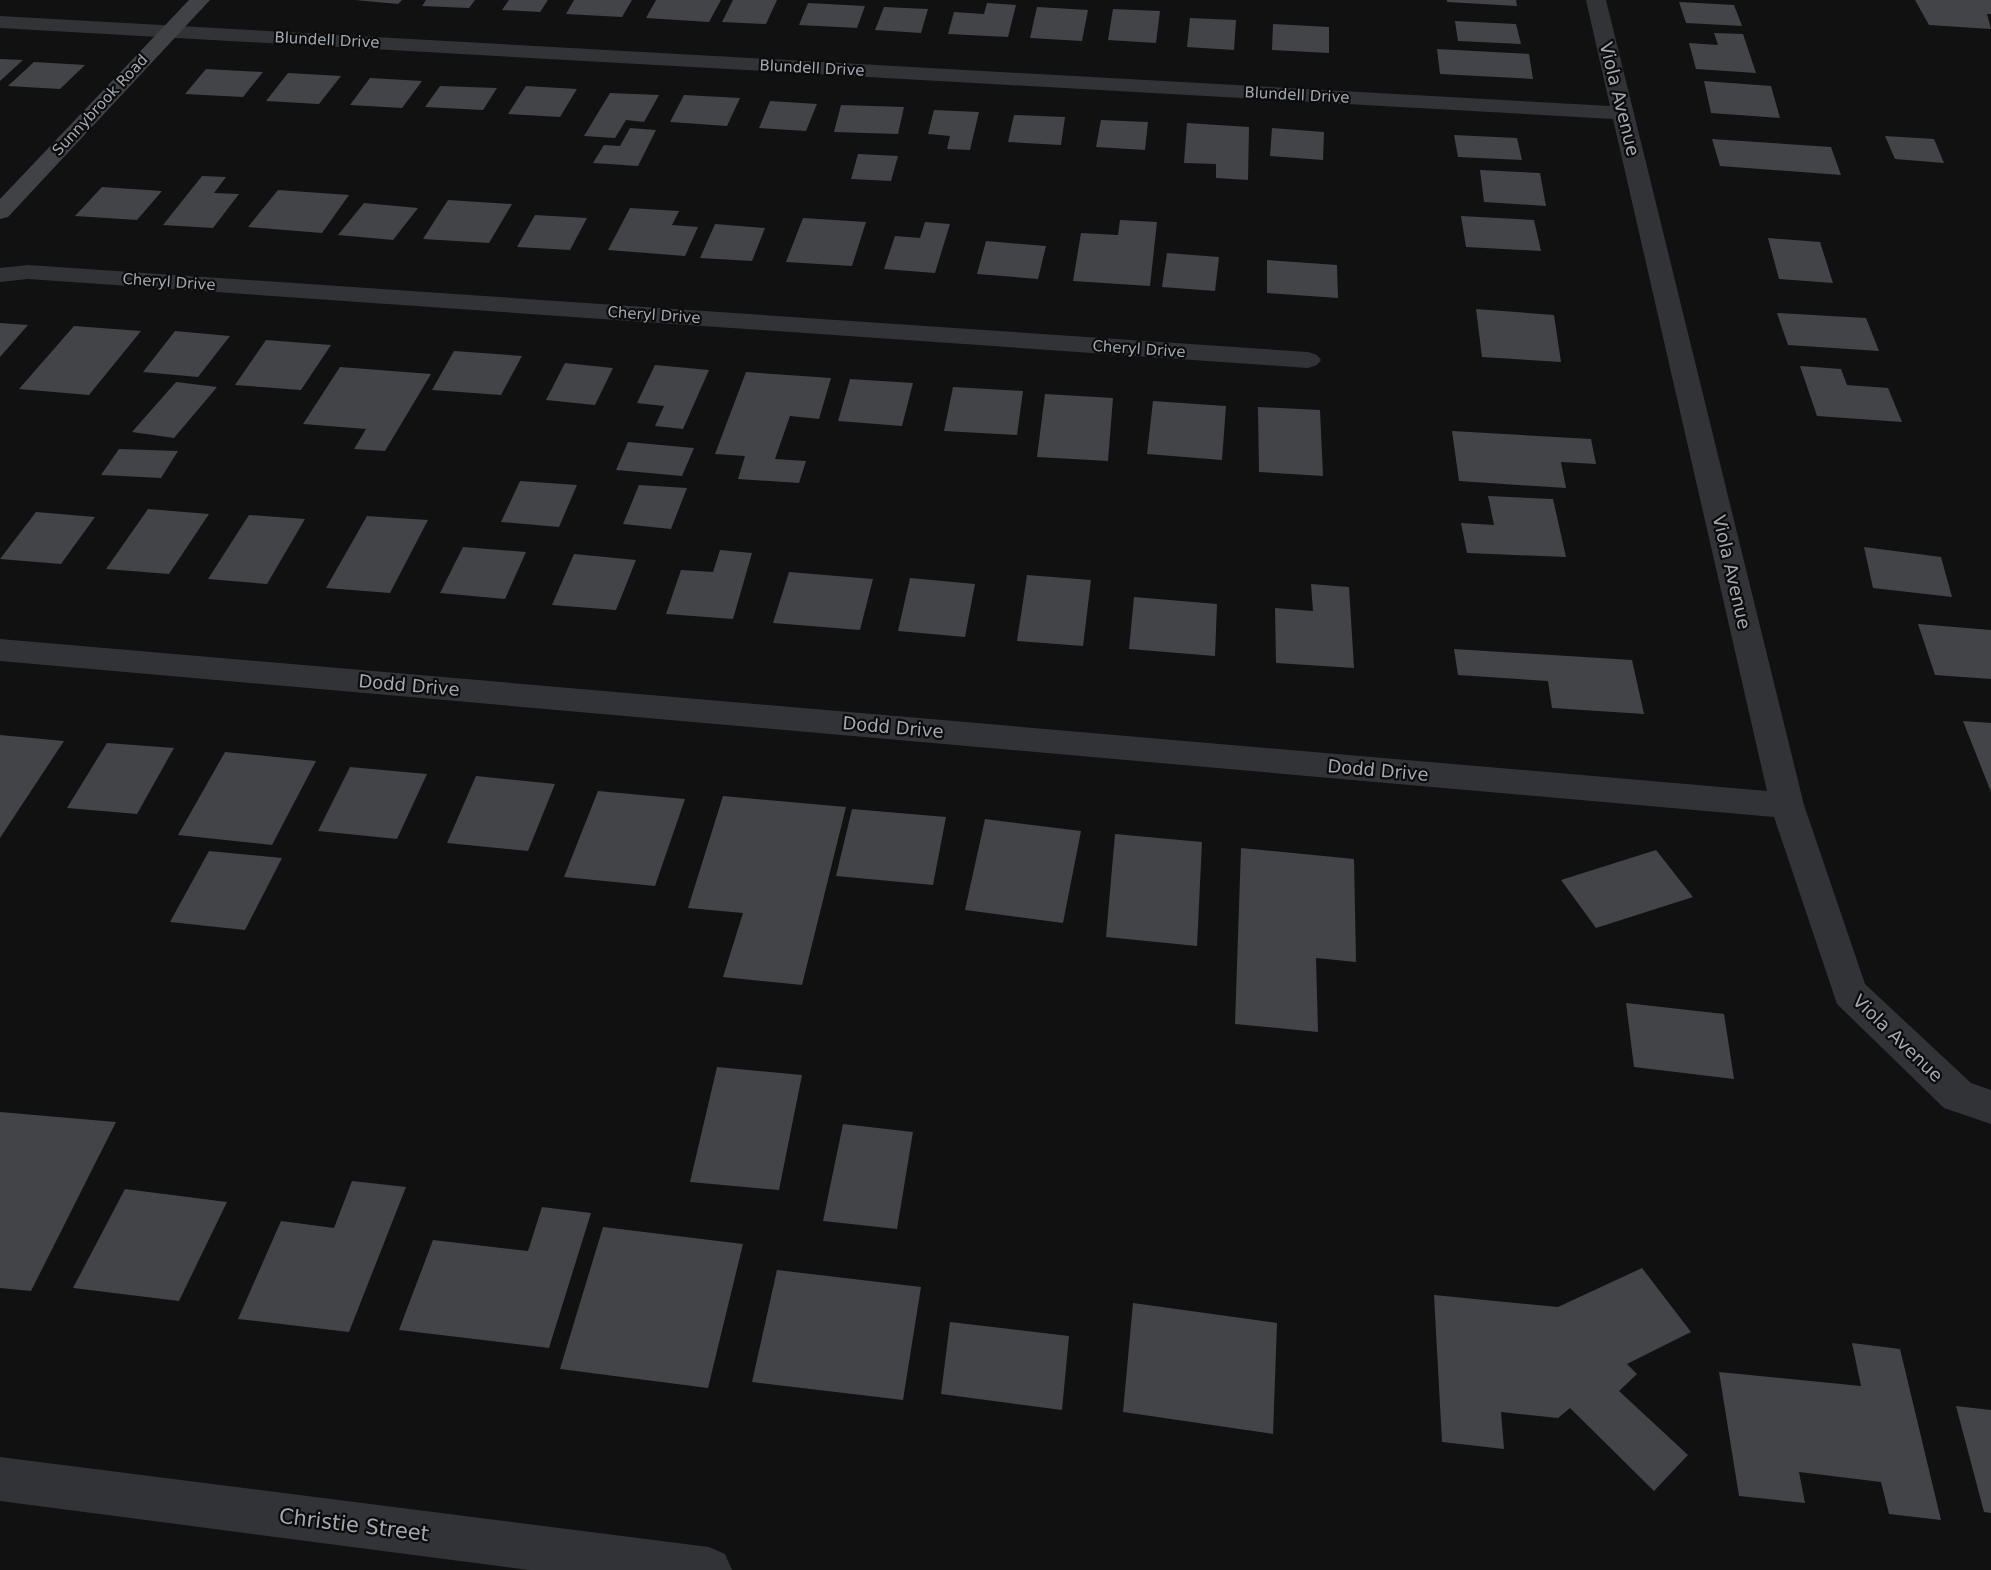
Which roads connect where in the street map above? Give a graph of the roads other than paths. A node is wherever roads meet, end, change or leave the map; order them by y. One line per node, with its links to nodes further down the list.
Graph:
1 (200, 0): 4 (street, Sunnybrook Road)
2 (1596, 0): 5 (street, Viola Avenue)
3 (0, 22): 4 (street, Blundell Drive)
4 (169, 32): 5 (street, Blundell Drive); 6 (street, Sunnybrook Road)
5 (1624, 113): 10 (street, Viola Avenue)
6 (0, 212)
7 (0, 274): 8 (street, Cheryl Drive)
8 (1308, 360)
9 (0, 650): 10 (street, Dodd Drive)
10 (1787, 805): 11 (street, Viola Avenue)
11 (1974, 1102)
12 (0, 1479): 13 (street, Christie Street)
13 (709, 1570)

